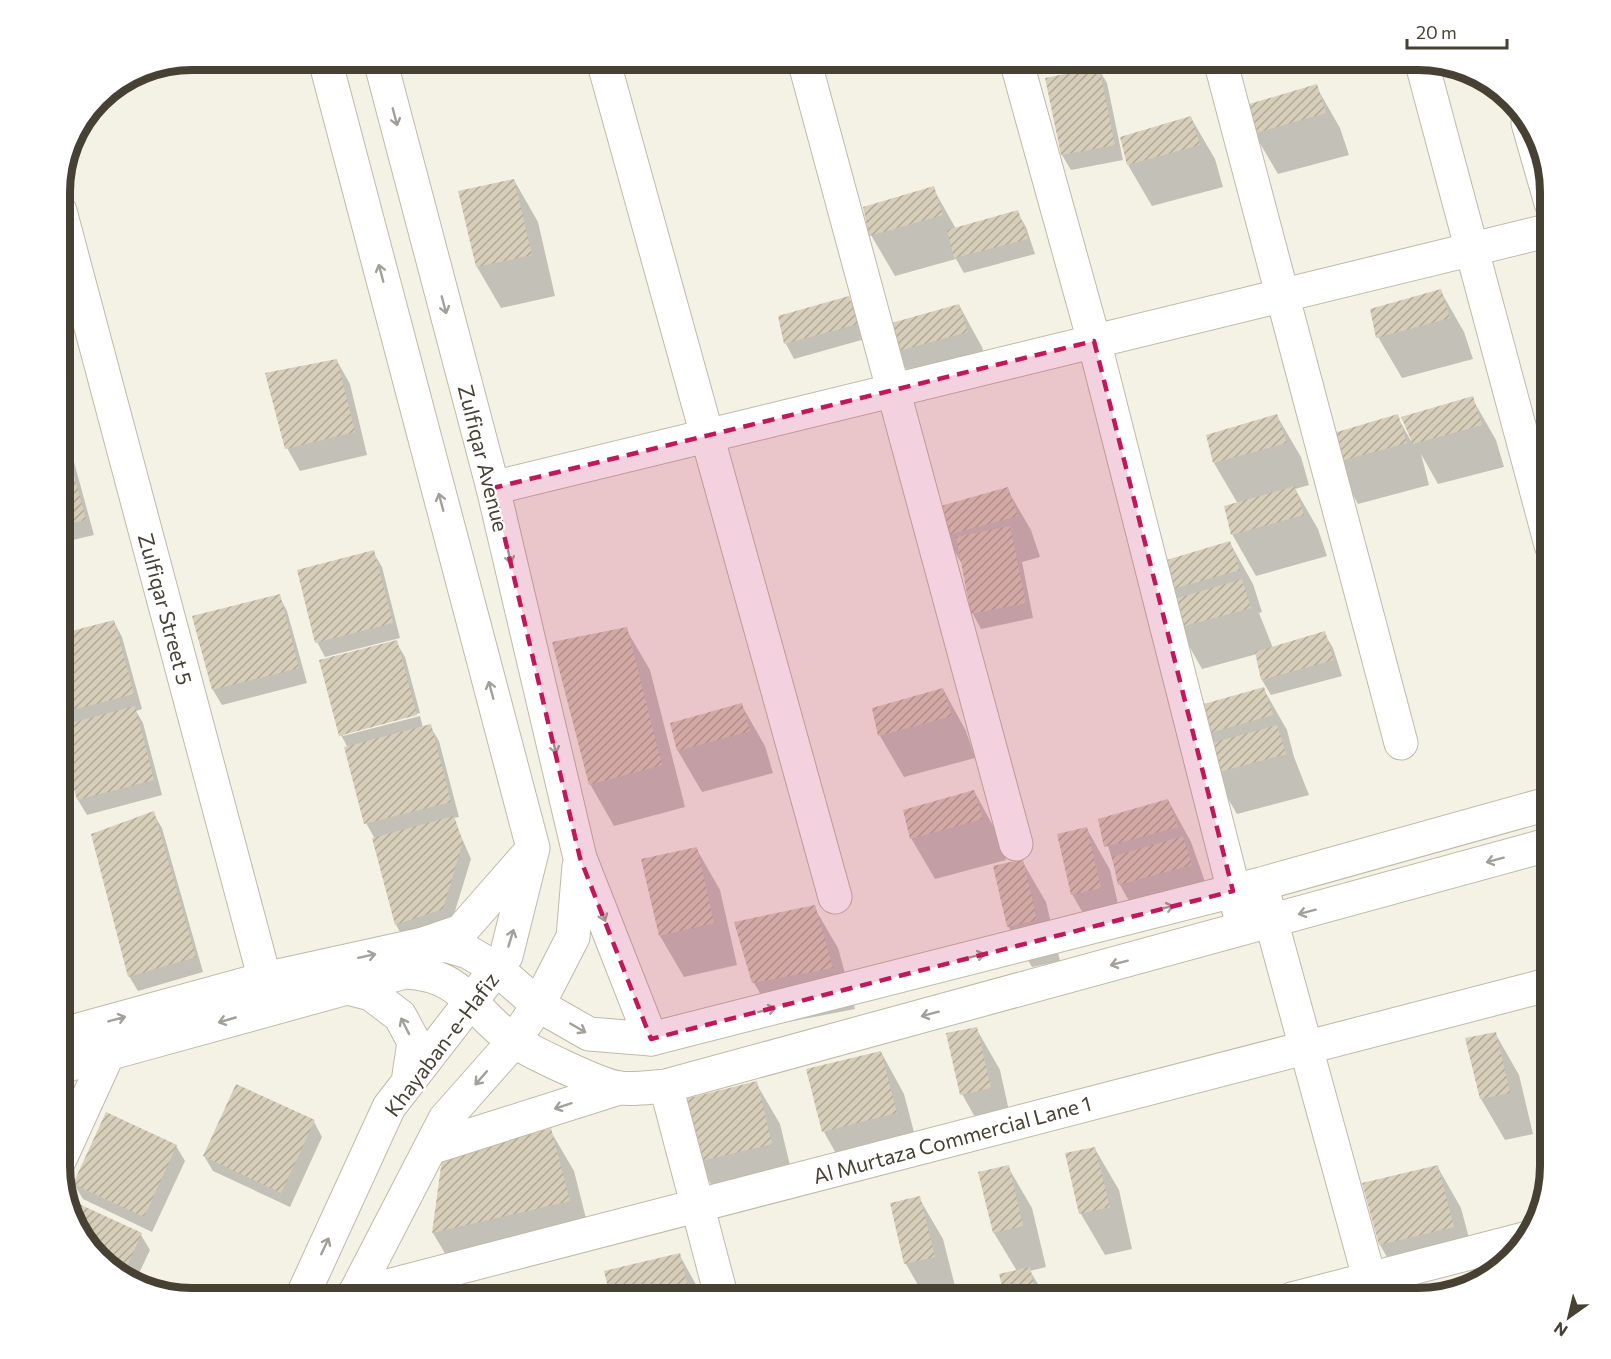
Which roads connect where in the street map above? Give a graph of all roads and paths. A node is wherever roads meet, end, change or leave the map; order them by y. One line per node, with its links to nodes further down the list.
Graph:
1 (807, 70): 13 (street)
2 (1019, 70): 12 (street)
3 (1223, 70): 11 (street)
4 (328, 71): 21 (street, one-way to 4)
5 (383, 71): 15 (street, Zulfiqar Avenue, one-way to 15)
6 (606, 71): 14 (street)
7 (1424, 71): 9 (street)
8 (1540, 233): 9 (street)
9 (1472, 249): 11 (street); 16 (street)
10 (71, 252): 30 (street, Zulfiqar Street 5)
11 (1282, 295): 12 (street); 17 (street)
12 (1094, 341): 13 (street); 23 (street)
13 (893, 390): 14 (street); 19 (street)
14 (708, 435): 15 (street); 24 (street)
15 (493, 488): 22 (street, Zulfiqar Avenue, one-way to 22)
16 (1540, 504)
17 (1401, 743)
18 (1540, 806): 23 (street)
19 (1016, 844)
20 (1540, 847): 25 (street, one-way to 25)
21 (533, 848): 26 (street); 27 (street, Khayaban-e-Hafiz, one-way to 21)
22 (580, 858): 32 (street); 34 (street, one-way to 34)
23 (1247, 887): 25 (street); 34 (street, one-way to 23)
24 (835, 897)
25 (1258, 925): 36 (street); 40 (street, one-way to 40)
26 (423, 944): 27 (street); 28 (street, one-way to 26)
27 (497, 969): 31 (street, Khayaban-e-Hafiz); 32 (street)
28 (339, 975): 30 (street); 31 (street); 39 (street, one-way to 28)
29 (1540, 987): 36 (street, Al Murtaza Commercial Lane 1)
30 (268, 993): 33 (street, one-way to 30); 37 (street, one-way to 37)
31 (472, 1002): 35 (street); 39 (street, Khayaban-e-Hafiz)
32 (538, 1005): 34 (street, one-way to 34); 35 (street)
33 (71, 1033)
34 (651, 1040)
35 (514, 1041): 41 (street); 43 (street, one-way to 43)
36 (1308, 1047): 44 (street, Al Murtaza Commercial Lane 1); 50 (street)
37 (108, 1054): 38 (street); 42 (street)
38 (71, 1064)
39 (408, 1082): 46 (street, Khayaban-e-Hafiz, one-way to 39)
40 (666, 1086): 41 (street); 44 (street)
41 (619, 1088): 43 (street, one-way to 43)
42 (71, 1135)
43 (430, 1148): 47 (street)
44 (698, 1205): 48 (street, Al Murtaza Commercial Lane 1); 49 (street)
45 (1513, 1243): 51 (street)
46 (305, 1288)
47 (358, 1288)
48 (387, 1288)
49 (719, 1288)
50 (1372, 1288)
51 (1375, 1288)

